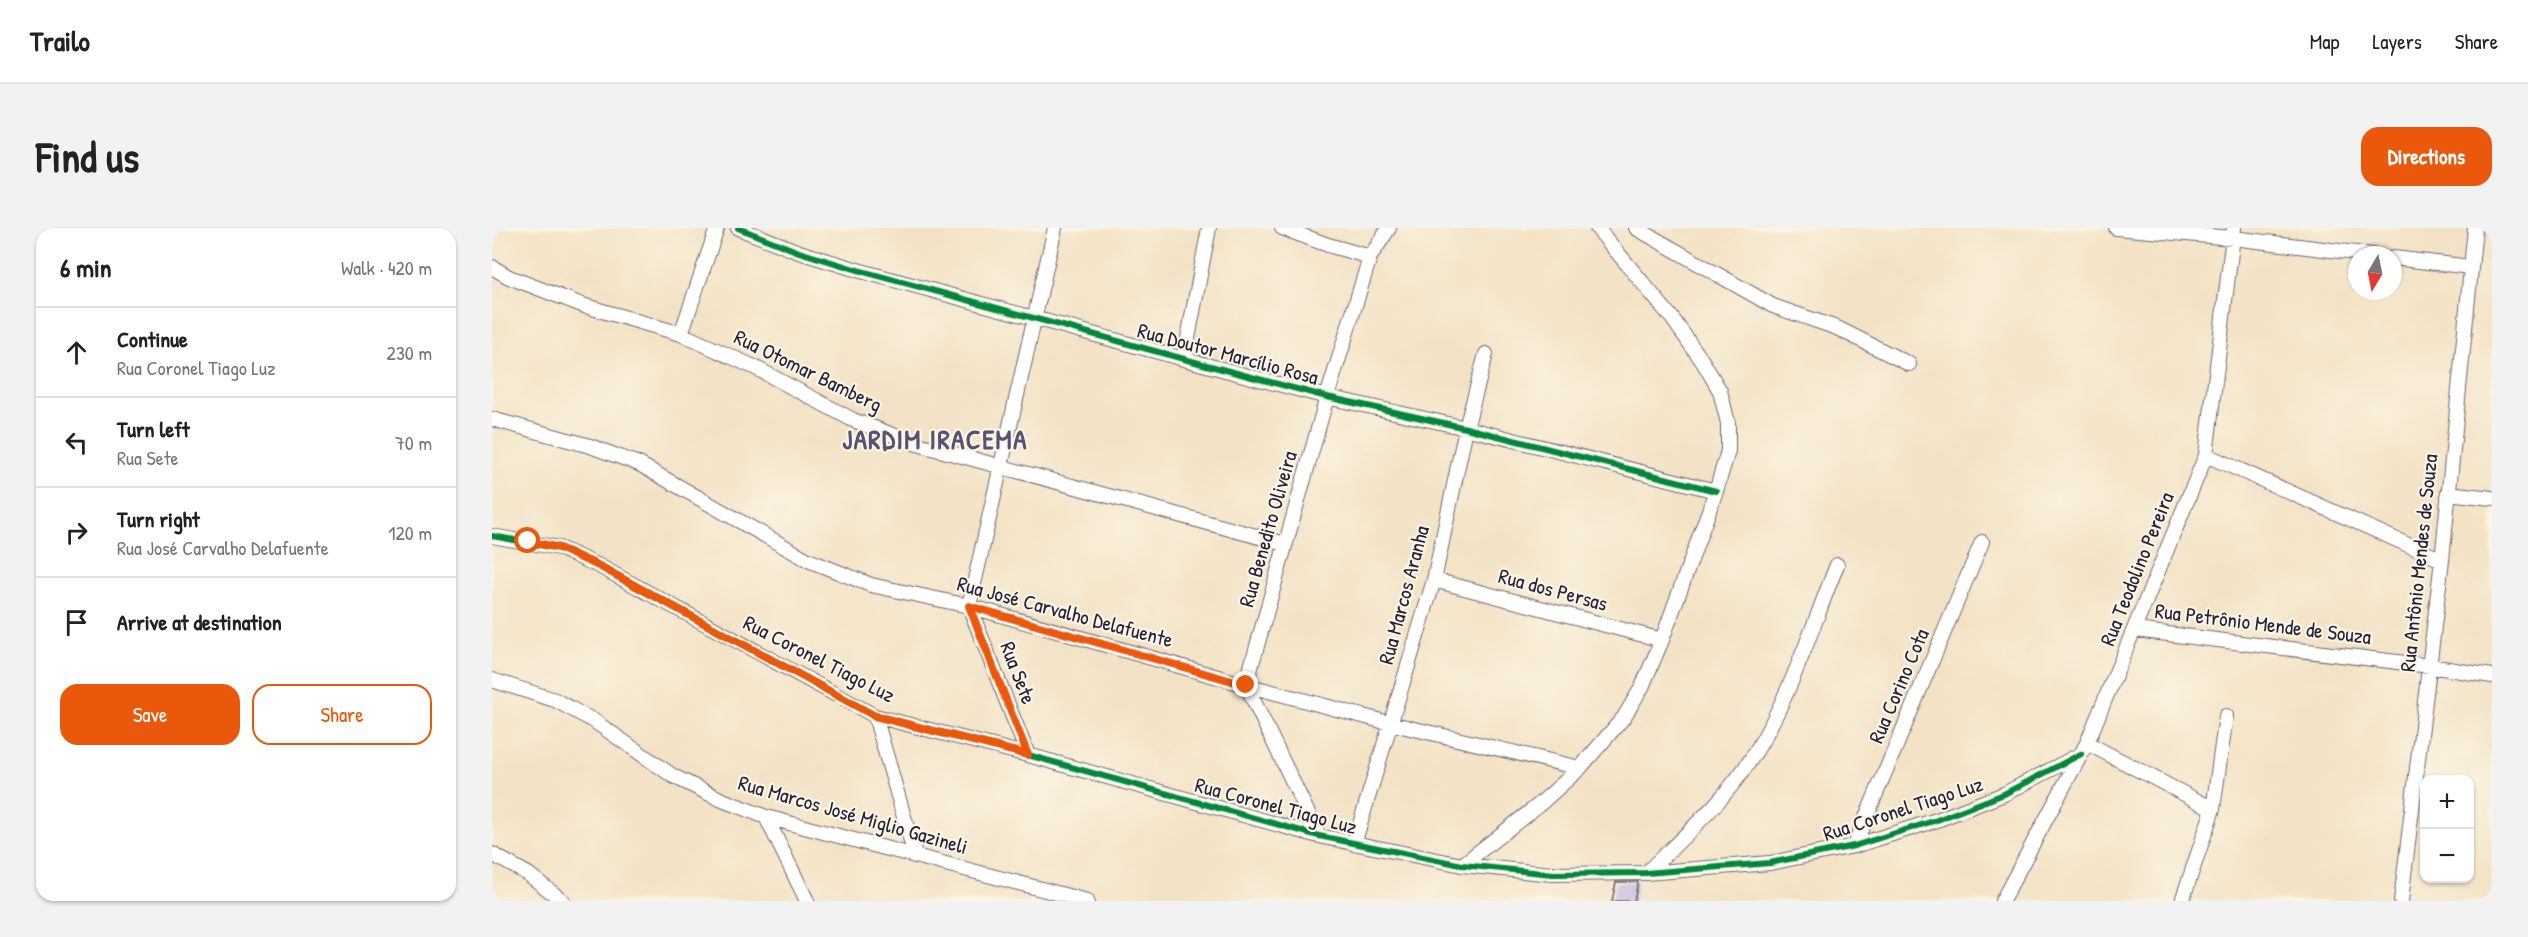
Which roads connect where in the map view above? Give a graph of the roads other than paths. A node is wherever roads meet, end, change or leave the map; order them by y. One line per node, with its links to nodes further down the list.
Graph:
1 (717, 228): 18 (street)
2 (738, 228): 17 (street, Rua Doutor Marcílio Rosa)
3 (1055, 228): 17 (street)
4 (1209, 228): 20 (street)
5 (1282, 228): 13 (street)
6 (1389, 228): 13 (street, Rua Benedito Oliveira)
7 (1597, 228): 27 (street)
8 (1636, 228): 21 (street)
9 (2115, 228): 11 (street)
10 (2475, 228): 16 (street, Rua Antônio Mendes de Souza)
11 (2234, 233): 12 (street); 25 (street, Rua Teodolino Pereira)
12 (2348, 251)
13 (1370, 257): 22 (street, Rua Benedito Oliveira)
14 (2402, 259): 16 (street)
15 (492, 267): 18 (street, Rua Otomar Bamberg)
16 (2471, 267): 28 (street, Rua Antônio Mendes de Souza)
17 (1034, 317): 20 (street, Rua Doutor Marcílio Rosa); 26 (street)
18 (681, 334): 26 (street, Rua Otomar Bamberg)
19 (1486, 354): 24 (street, Rua Marcos Aranha)
20 (1184, 359): 22 (street, Rua Doutor Marcílio Rosa)
21 (1909, 364)
22 (1327, 397): 24 (street, Rua Doutor Marcílio Rosa); 32 (street, Rua Benedito Oliveira)
23 (492, 419): 36 (street, Rua José Carvalho Delafuente)
24 (1466, 428): 27 (street, Rua Doutor Marcílio Rosa); 35 (street, Rua Marcos Aranha)
25 (2206, 455): 33 (street); 37 (street, Rua Teodolino Pereira)
26 (999, 467): 32 (street, Rua Otomar Bamberg); 36 (street)
27 (1716, 491): 38 (street)
28 (2448, 493): 29 (street); 33 (street, Rua Antônio Mendes de Souza)
29 (2492, 498)
30 (492, 536): 43 (street, Rua Coronel Tiago Luz)
31 (1982, 542): 53 (street, Rua Corino Cota)
32 (1285, 544): 42 (street, Rua Benedito Oliveira)
33 (2442, 560): 39 (street, Rua Antônio Mendes de Souza)
34 (1837, 565): 57 (street)
35 (1434, 580): 38 (street, Rua dos Persas); 45 (street, Rua Marcos Aranha)
36 (969, 606): 42 (street, Rua José Carvalho Delafuente); 47 (street, Rua Sete)
37 (2135, 630): 39 (street, Rua Petrônio Mende de Souza); 46 (street, Rua Teodolino Pereira)
38 (1662, 640): 48 (street)
39 (2430, 666): 40 (street, Rua Petrônio Mende de Souza); 63 (street, Rua Antônio Mendes de Souza)
40 (2492, 676)
41 (492, 680): 50 (street, Rua Marcos José Miglio Gazineli)
42 (1246, 685): 45 (street, Rua José Carvalho Delafuente); 51 (street)
43 (875, 716): 47 (street, Rua Coronel Tiago Luz); 55 (street)
44 (2226, 716): 49 (street)
45 (1389, 723): 48 (street, Rua José Carvalho Delafuente); 52 (street, Rua Marcos Aranha)
46 (2084, 749): 49 (street); 53 (street, Rua Coronel Tiago Luz); 61 (street, Rua Teodolino Pereira)
47 (1028, 755): 51 (street, Rua Coronel Tiago Luz)
48 (1580, 768): 56 (street)
49 (2213, 809): 62 (street)
50 (766, 817): 55 (street, Rua Marcos José Miglio Gazineli); 59 (street)
51 (1319, 836): 52 (street, Rua Coronel Tiago Luz)
52 (1354, 844): 56 (street, Rua Coronel Tiago Luz)
53 (1854, 846): 57 (street, Rua Coronel Tiago Luz)
54 (492, 854): 58 (street)
55 (915, 855): 60 (street, Rua Marcos José Miglio Gazineli)
56 (1462, 865): 57 (street, Rua Coronel Tiago Luz)
57 (1646, 873)
58 (563, 901)
59 (807, 901)
60 (1087, 901)
61 (2002, 901)
62 (2182, 901)
63 (2402, 901)

